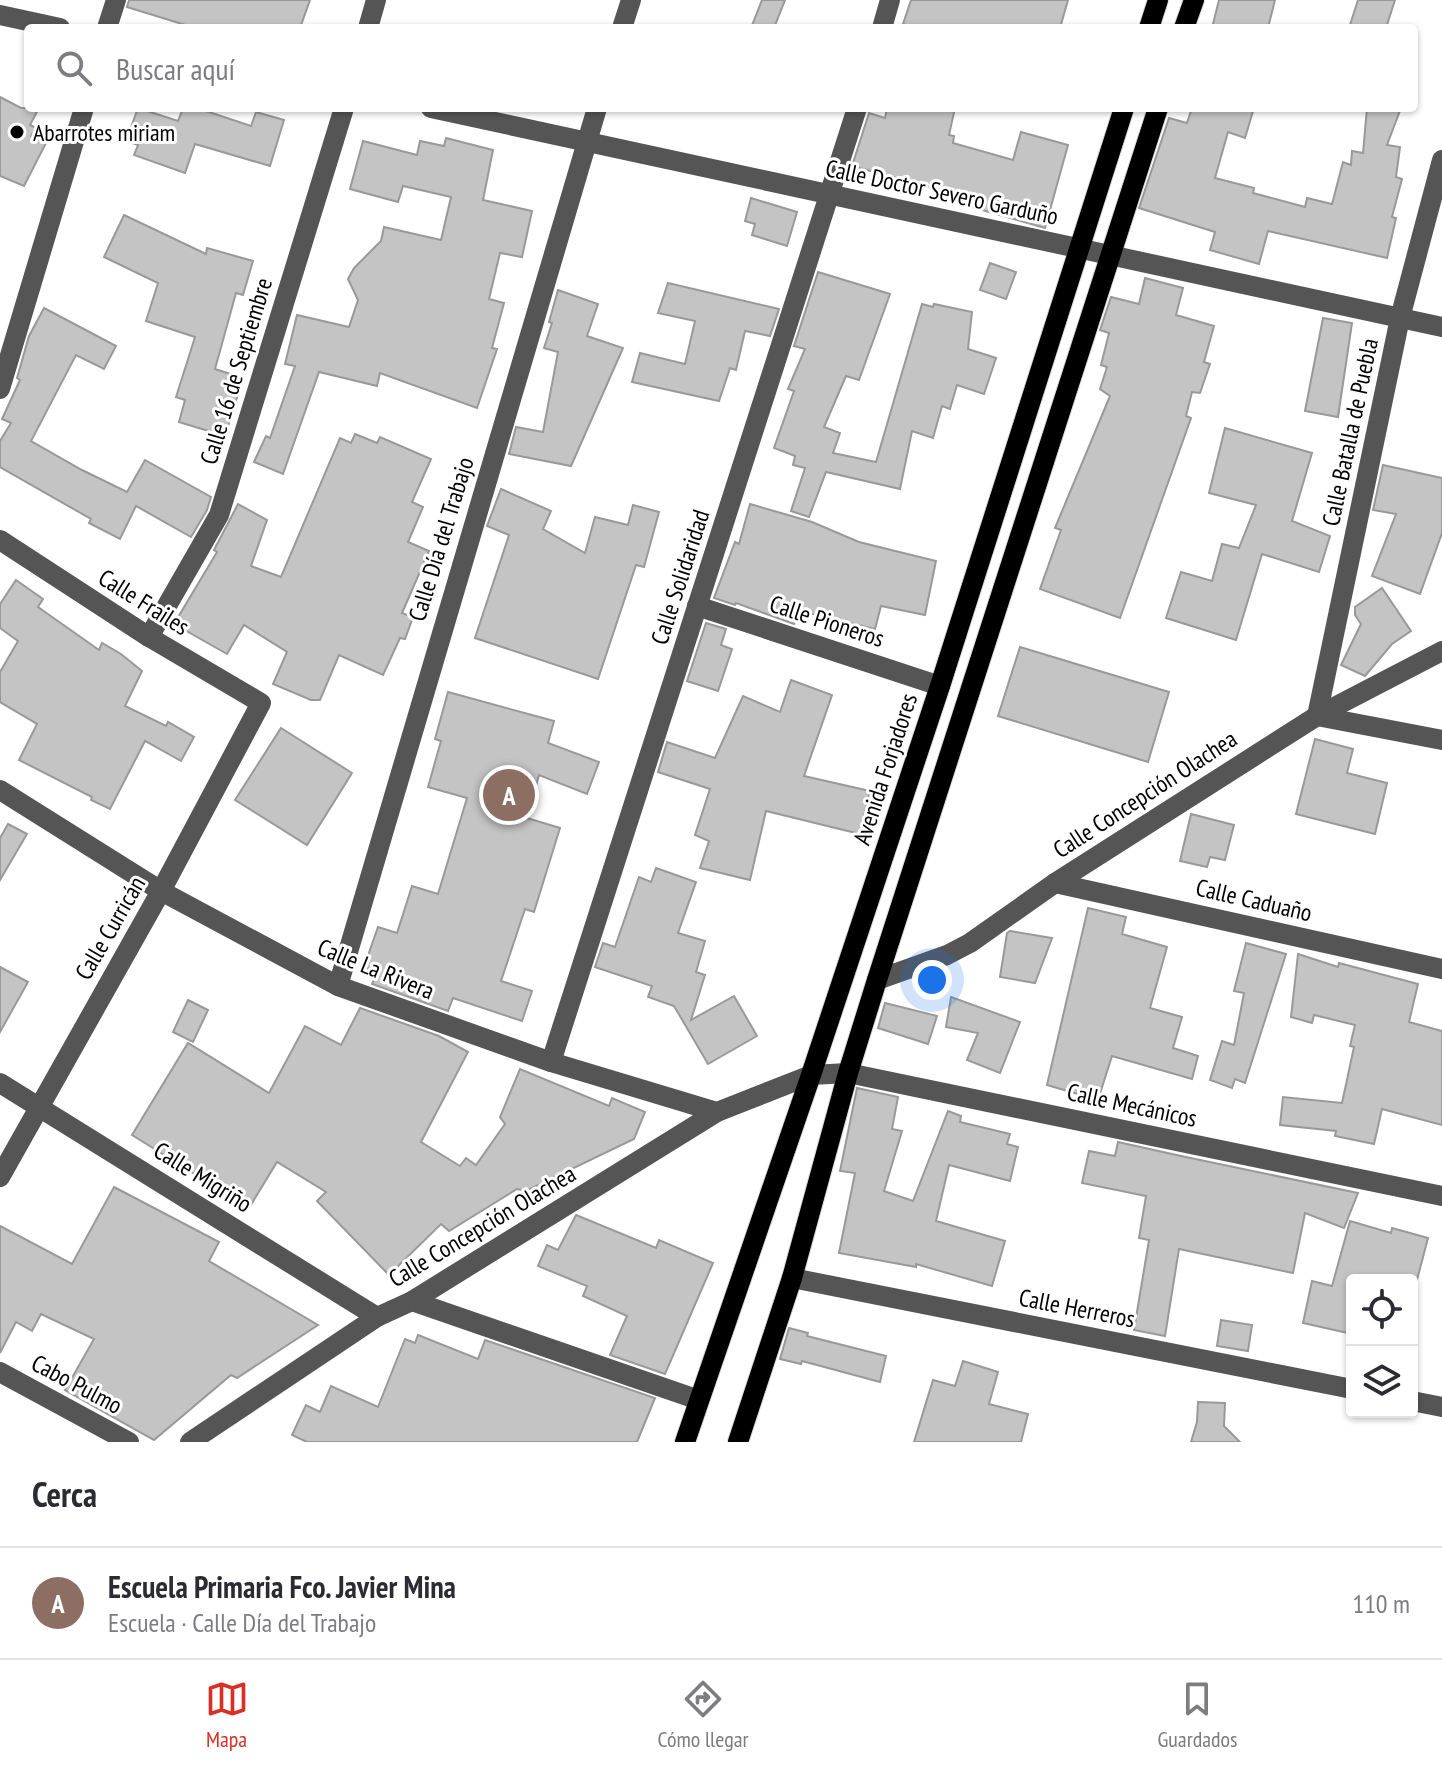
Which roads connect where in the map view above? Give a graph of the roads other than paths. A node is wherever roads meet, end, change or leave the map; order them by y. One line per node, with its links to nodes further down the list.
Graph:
1 (116, 0): 9 (street)
2 (376, 0): 10 (street)
3 (631, 0): 11 (street)
4 (890, 0): 12 (street)
5 (1158, 0): 13 (main road)
6 (1194, 0): 14 (main road)
7 (0, 15): 8 (street)
8 (42, 24)
9 (108, 24)
10 (369, 24)
11 (623, 24)
12 (883, 24)
13 (1150, 24)
14 (1185, 24)
15 (83, 112): 29 (street)
16 (343, 112): 32 (street, Calle 16 de Septiembre)
17 (449, 112): 22 (street, Calle Doctor Severo Garduño)
18 (596, 112): 22 (street, Calle Día del Trabajo)
19 (856, 112): 24 (street, Calle Solidaridad)
20 (1123, 112): 25 (main road, Avenida Forjadores)
21 (1157, 112): 26 (main road)
22 (587, 142): 24 (street, Calle Doctor Severo Garduño); 43 (street, Calle Día del Trabajo)
23 (1442, 160): 27 (street, Calle Batalla de Puebla)
24 (831, 194): 25 (street, Calle Doctor Severo Garduño); 31 (street, Calle Solidaridad)
25 (1080, 248): 26 (street, Calle Doctor Severo Garduño); 34 (main road, Avenida Forjadores)
26 (1109, 255): 27 (street, Calle Doctor Severo Garduño); 42 (main road)
27 (1400, 318): 28 (street, Calle Doctor Severo Garduño); 36 (street, Calle Batalla de Puebla)
28 (1442, 327)
29 (0, 389)
30 (0, 540): 32 (street, Calle Frailes)
31 (697, 606): 34 (street, Calle Pioneros); 44 (street, Calle Solidaridad)
32 (149, 637): 35 (street, Calle Frailes)
33 (1442, 651): 36 (street, Calle Concepción Olachea)
34 (940, 686): 46 (main road, Avenida Forjadores)
35 (261, 703): 40 (street, Calle Curricán)
36 (1317, 716): 37 (street); 39 (street, Calle Concepción Olachea)
37 (1442, 740)
38 (0, 790): 40 (street, Calle La Rivera)
39 (1055, 883): 41 (street, Calle Caduaño); 42 (street, Calle Concepción Olachea)
40 (161, 891): 43 (street, Calle La Rivera); 48 (street, Calle Curricán)
41 (1442, 969)
42 (877, 980): 45 (main road)
43 (338, 986): 44 (street, Calle La Rivera)
44 (551, 1062): 49 (street, Calle La Rivera)
45 (848, 1073): 46 (street, Calle Mecánicos); 51 (street, Calle Mecánicos); 52 (main road)
46 (811, 1075): 49 (street, Calle Concepción Olachea); 57 (main road, Avenida Forjadores)
47 (0, 1083): 48 (street, Calle Migriño)
48 (38, 1106): 50 (street, Calle Curricán); 54 (street, Calle Migriño)
49 (717, 1112): 53 (street, Calle Concepción Olachea)
50 (0, 1177)
51 (1442, 1196)
52 (792, 1278): 56 (street, Calle Herreros); 63 (main road)
53 (412, 1301): 54 (street, Calle Concepción Olachea); 57 (street)
54 (377, 1317): 61 (street, Calle Concepción Olachea)
55 (0, 1372): 60 (street, Cabo Pulmo)
56 (1346, 1388)
57 (699, 1400): 62 (main road, Avenida Forjadores)
58 (1418, 1402): 59 (street)
59 (1442, 1407)
60 (129, 1442)
61 (190, 1442)
62 (685, 1442)
63 (738, 1442)

